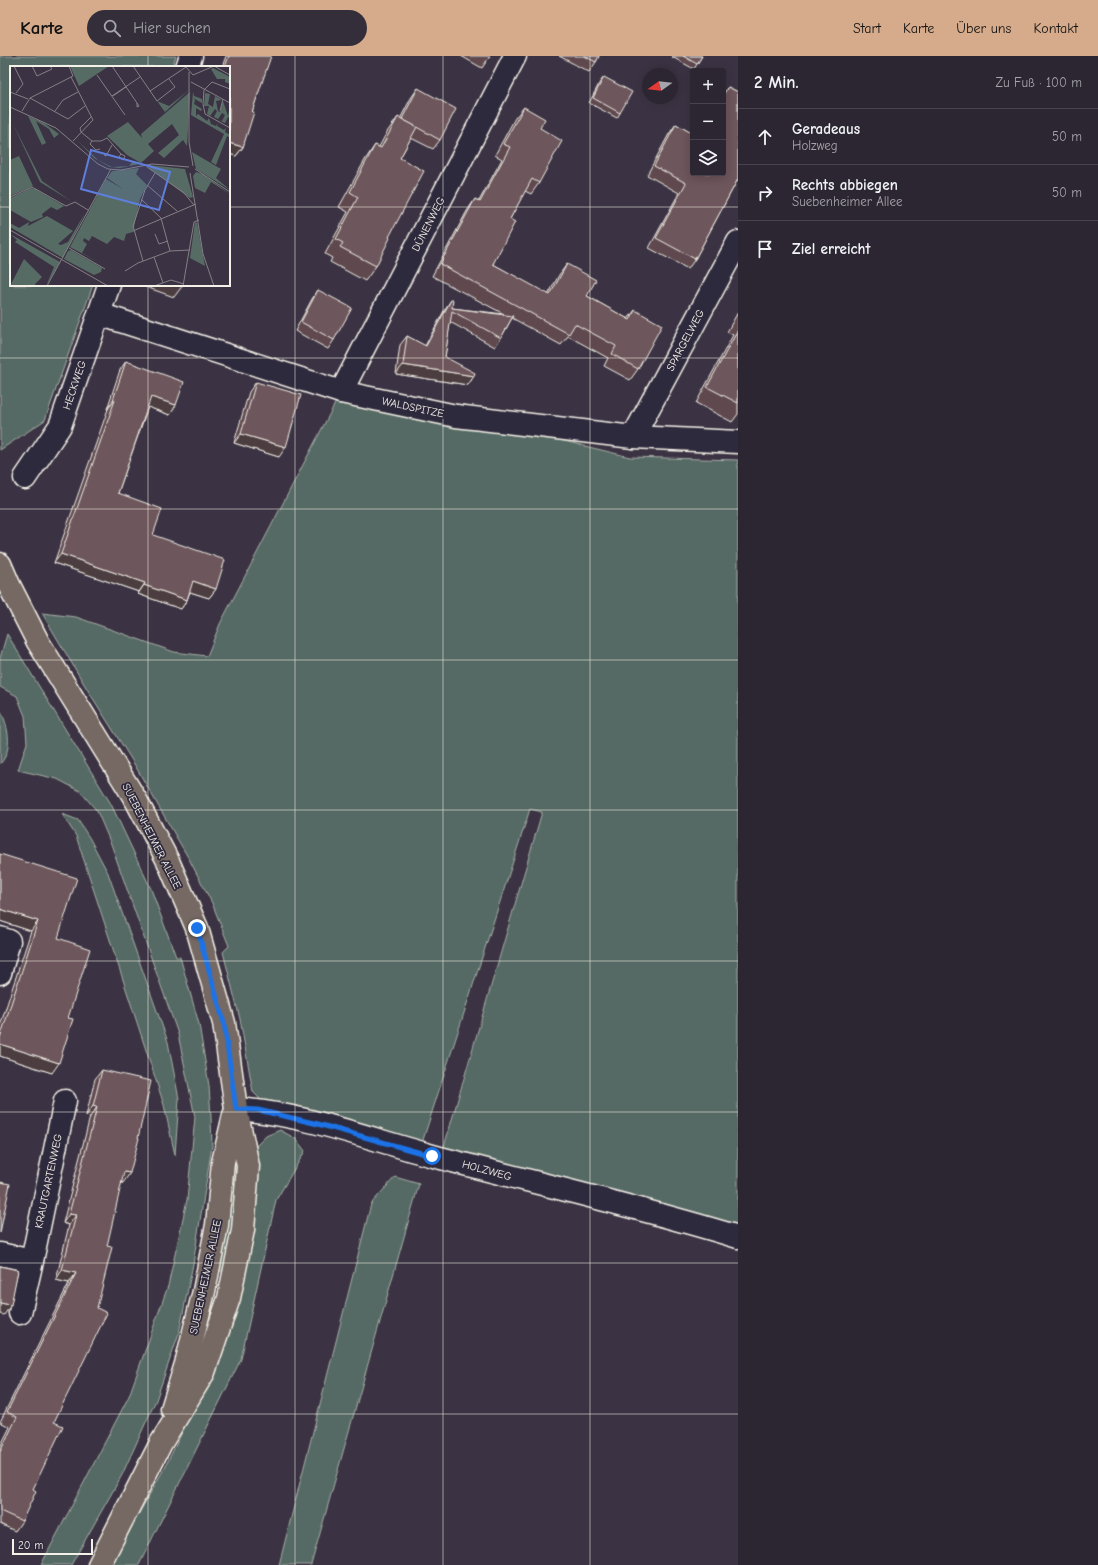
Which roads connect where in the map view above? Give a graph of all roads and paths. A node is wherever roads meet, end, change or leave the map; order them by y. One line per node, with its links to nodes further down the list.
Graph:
1 (191, 56): 3 (street)
2 (515, 56): 7 (street, DÜNENWEG)
3 (187, 66)
4 (738, 242): 8 (street, SPARGELWEG)
5 (109, 286): 6 (street, HECKWEG)
6 (99, 314): 7 (street, WALDSPITZE); 10 (street, HECKWEG)
7 (341, 392): 8 (street, WALDSPITZE)
8 (633, 437): 9 (street, WALDSPITZE)
9 (738, 442)
10 (25, 478)
11 (0, 564): 15 (main road, SUEBENHEIMER ALLEE)
12 (0, 938): 13 (street)
13 (0, 973)
14 (65, 1101): 18 (street, KRAUTGARTENWEG)
15 (236, 1109): 16 (street, HOLZWEG); 20 (main road, SUEBENHEIMER ALLEE)
16 (738, 1237)
17 (0, 1254): 18 (street)
18 (32, 1262): 19 (street, KRAUTGARTENWEG)
19 (20, 1313)
20 (100, 1560)

